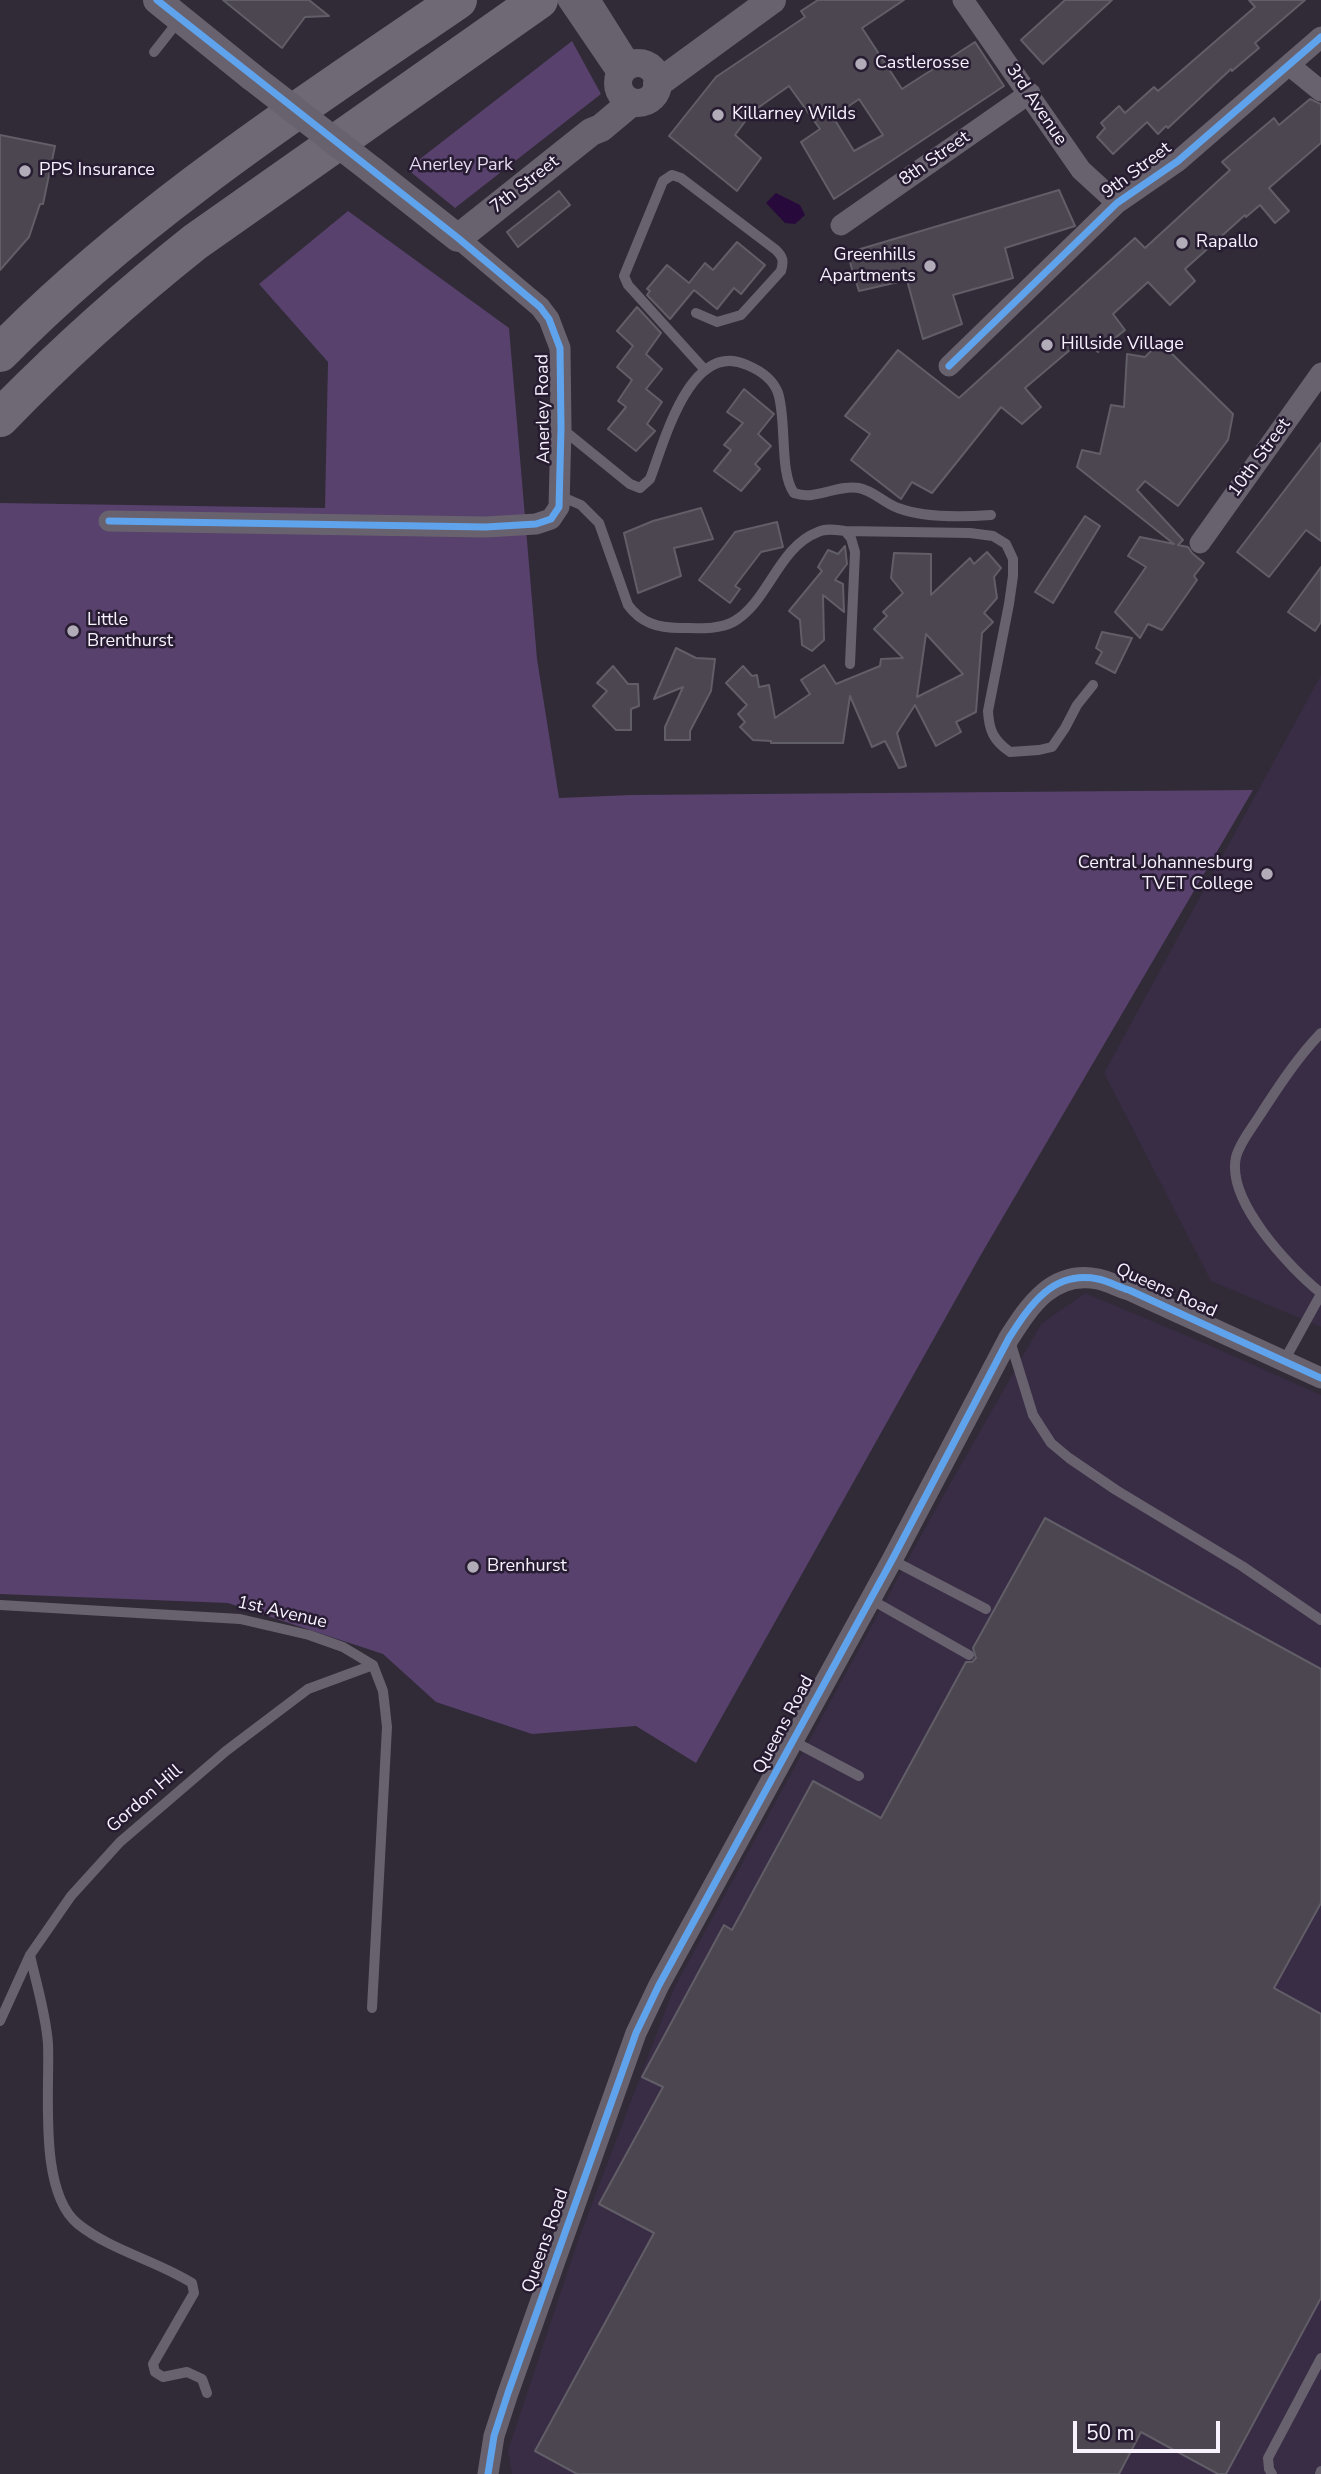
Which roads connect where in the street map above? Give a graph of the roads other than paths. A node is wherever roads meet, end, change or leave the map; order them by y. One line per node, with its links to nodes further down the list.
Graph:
1 (157, 0): 8 (street, Anerley Road)
2 (458, 0): 19 (highway)
3 (539, 0): 23 (highway)
4 (568, 0): 7 (street)
5 (963, 0): 14 (street, 3rd Avenue)
6 (755, 3): 12 (street, 7th Street)
7 (592, 13): 12 (street)
8 (180, 19): 10 (lane); 17 (street, Anerley Road, bridge)
9 (1321, 37): 11 (street, 9th Street)
10 (154, 52)
11 (1289, 65): 13 (street); 15 (street, 9th Street)
12 (634, 80): 17 (street, 7th Street)
13 (1321, 90)
14 (1030, 93): 15 (street, 3rd Avenue); 16 (street, 8th Street)
15 (1116, 204): 20 (street, 9th Street)
16 (841, 225)
17 (458, 238): 24 (street, Anerley Road)
18 (696, 313): 21 (lane)
19 (0, 353)
20 (949, 366)
21 (705, 370): 24 (lane); 26 (lane)
22 (1321, 373): 29 (street, 10th Street)
23 (0, 418)
24 (561, 428): 25 (street, Anerley Road)
25 (560, 496): 27 (street); 28 (lane)
26 (991, 515)
27 (109, 521)
28 (845, 531): 30 (lane); 31 (lane)
29 (1200, 543)
30 (850, 664)
31 (1093, 685)
32 (1321, 1033): 33 (lane)
33 (1321, 1294): 35 (lane)
34 (1009, 1338): 35 (street, Queens Road); 37 (street, Queens Road); 41 (lane)
35 (1284, 1361): 36 (street, Queens Road)
36 (1321, 1378)
37 (892, 1560): 38 (street, Queens Road); 40 (lane)
38 (870, 1599): 42 (lane); 44 (street, Queens Road)
39 (0, 1605): 43 (lane, 1st Avenue)
40 (986, 1609)
41 (1321, 1620)
42 (969, 1656)
43 (373, 1665): 46 (lane, Gordon Hill); 47 (lane)
44 (793, 1741): 45 (lane); 51 (street, Queens Road)
45 (859, 1776)
46 (30, 1955): 48 (lane, Gordon Hill); 50 (lane)
47 (372, 2008)
48 (0, 2021)
49 (1321, 2358): 52 (lane)
50 (206, 2393)
51 (488, 2474)
52 (1272, 2474)

